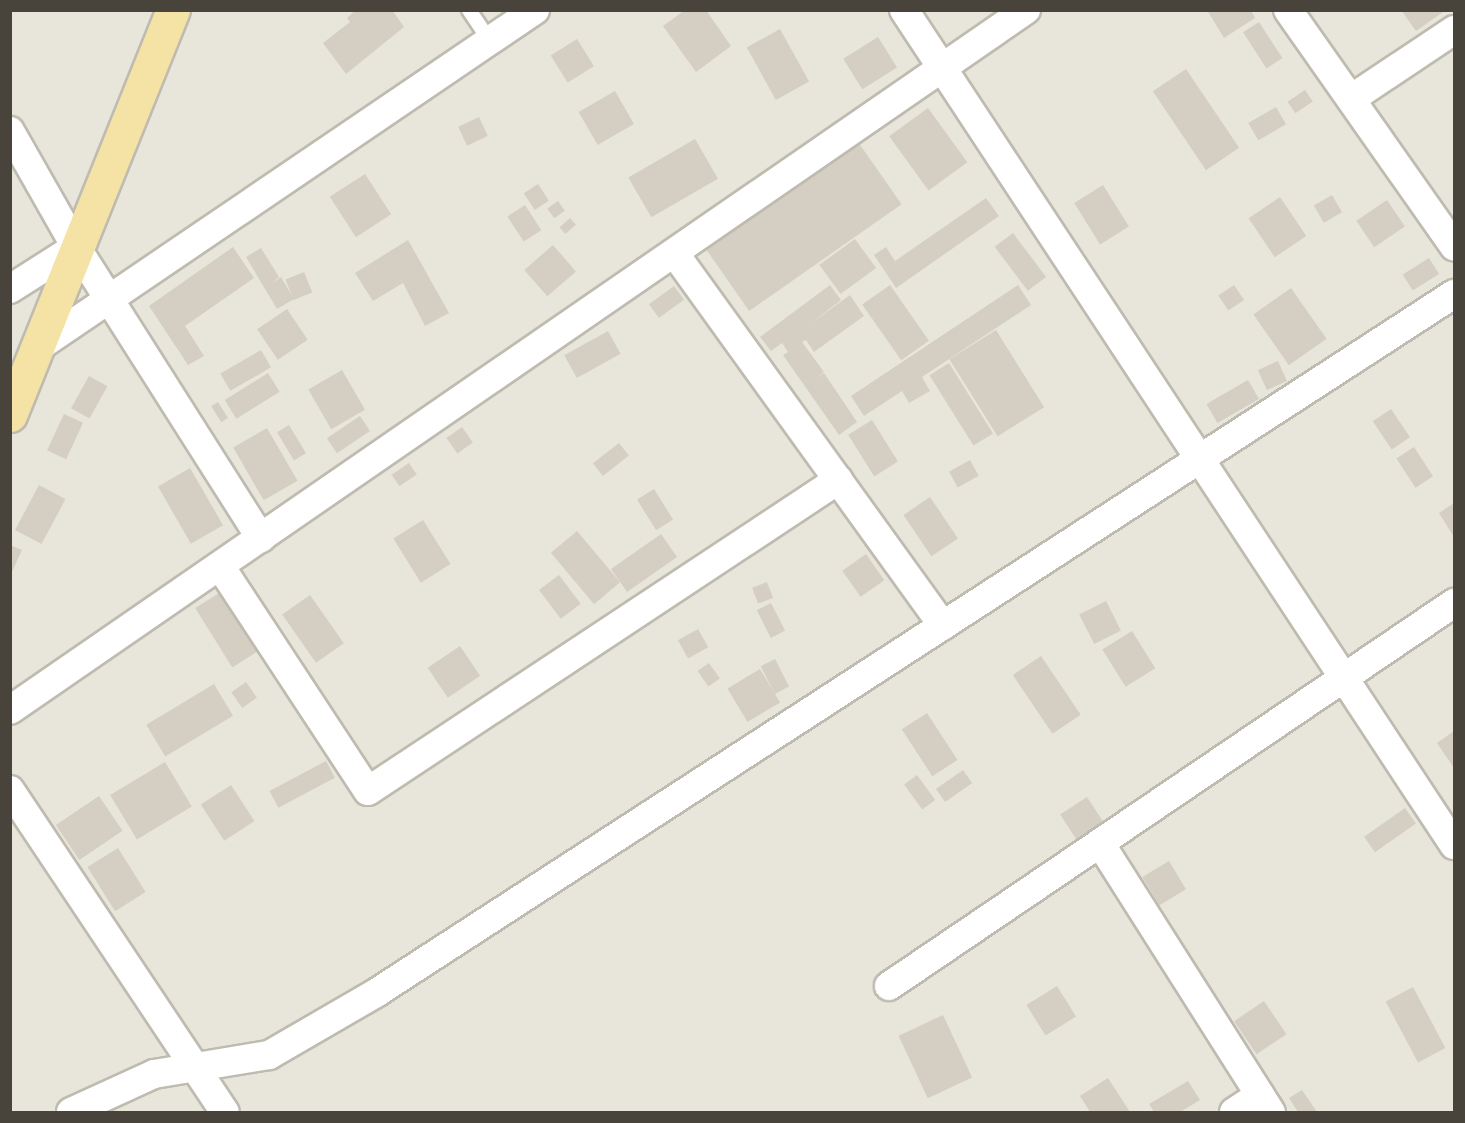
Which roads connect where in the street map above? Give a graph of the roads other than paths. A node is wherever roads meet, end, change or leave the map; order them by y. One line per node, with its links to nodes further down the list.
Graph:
1 (173, 10): 13 (main road)
2 (469, 10): 8 (lane)
3 (535, 10): 8 (street)
4 (904, 10): 9 (street)
5 (1026, 10): 9 (street)
6 (1288, 10): 10 (street)
7 (1455, 30): 10 (street)
8 (490, 41): 17 (street)
9 (942, 68): 14 (street); 20 (street)
10 (1351, 99): 12 (street)
11 (10, 131): 13 (street)
12 (1455, 246)
13 (76, 247): 15 (street); 17 (street); 18 (main road)
14 (675, 254): 21 (street); 22 (street)
15 (10, 289)
16 (1455, 294): 20 (street)
17 (109, 299): 18 (street); 22 (street)
18 (37, 348): 19 (main road)
19 (10, 415)
20 (1200, 459): 25 (street); 26 (street)
21 (838, 480): 23 (street); 25 (street)
22 (261, 538): 23 (street)
23 (220, 566): 27 (street)
24 (1455, 603): 26 (street)
25 (943, 626): 32 (street)
26 (1344, 678): 29 (street); 30 (street)
27 (10, 710)
28 (10, 790): 32 (street)
29 (1100, 843): 31 (street); 33 (street)
30 (1455, 845)
31 (889, 986)
32 (195, 1067): 34 (street); 35 (street)
33 (1266, 1104): 36 (street)
34 (71, 1113)
35 (225, 1113)
36 (1234, 1113)

